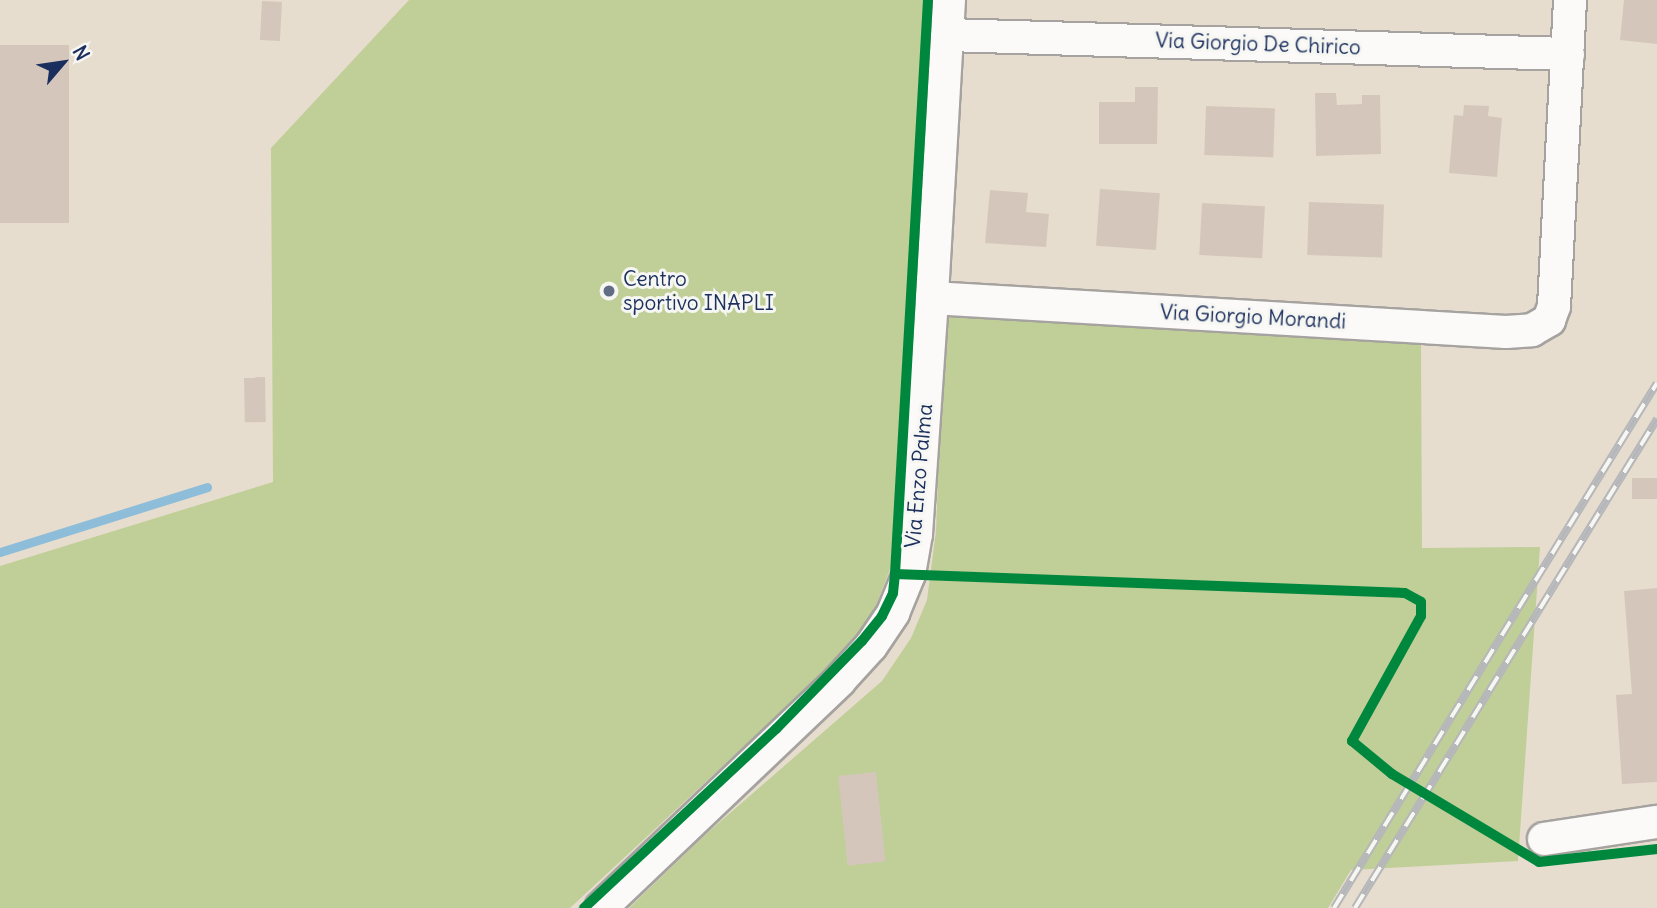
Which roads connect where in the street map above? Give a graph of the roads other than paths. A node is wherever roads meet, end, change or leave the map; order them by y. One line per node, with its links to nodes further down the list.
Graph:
1 (949, 0): 3 (street)
2 (1570, 0): 4 (street, Via Giorgio Morandi)
3 (948, 35): 4 (street, Via Giorgio De Chirico); 5 (street)
4 (1568, 54): 5 (street, Via Giorgio Morandi)
5 (932, 298): 8 (street, Via Enzo Palma)
6 (1657, 822): 7 (street)
7 (1544, 839)
8 (601, 908)

